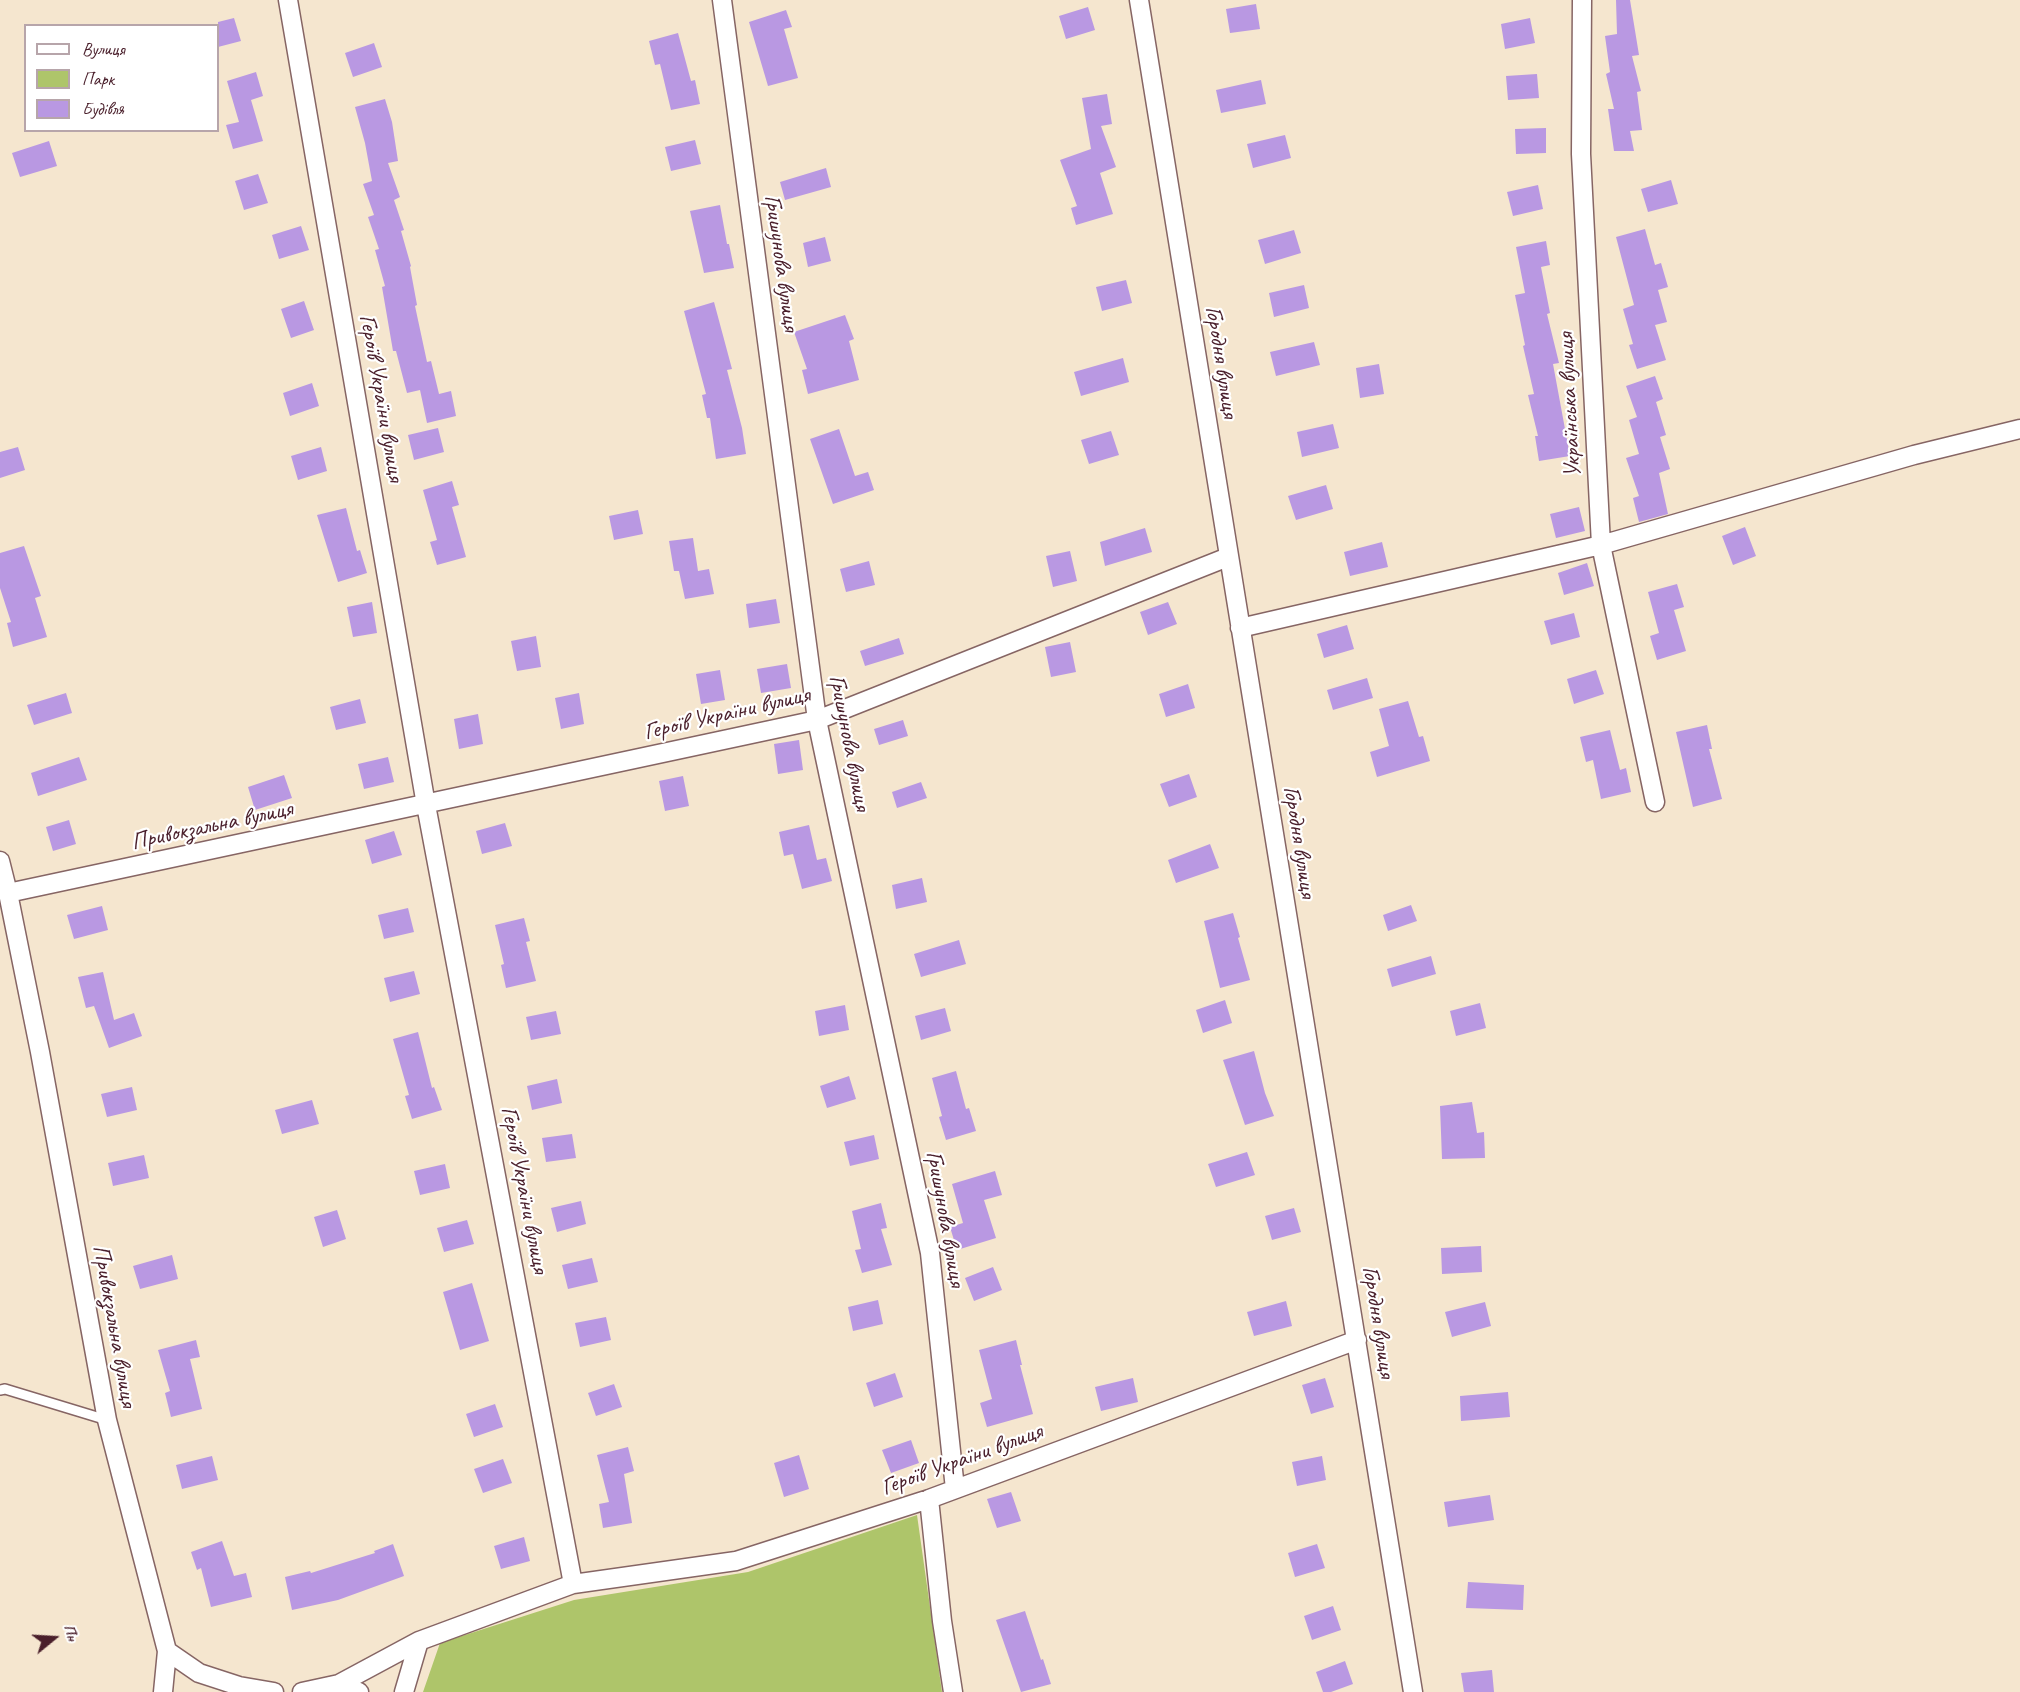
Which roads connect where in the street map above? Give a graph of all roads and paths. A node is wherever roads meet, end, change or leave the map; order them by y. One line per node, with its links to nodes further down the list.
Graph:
1 (288, 0): 11 (street, Героїв України вулиця)
2 (722, 0): 9 (street, Гришунова вулиця)
3 (1138, 0): 7 (street, Городня вулиця)
4 (1582, 0): 6 (street, Українська вулиця)
5 (2020, 429): 6 (street)
6 (1601, 545): 8 (street); 10 (street, Українська вулиця)
7 (1228, 557): 8 (street, Городня вулиця); 9 (street, Героїв України вулиця)
8 (1240, 628): 14 (street, Городня вулиця)
9 (818, 720): 11 (street, Героїв України вулиця); 17 (street, Гришунова вулиця)
10 (1655, 802)
11 (426, 805): 13 (street, Привокзальна вулиця); 19 (street, Героїв України вулиця)
12 (1, 868): 13 (street, Привокзальна вулиця)
13 (8, 893): 16 (street, Привокзальна вулиця)
14 (1357, 1340): 17 (street, Героїв України вулиця); 29 (street, Городня вулиця)
15 (0, 1390): 16 (lane)
16 (107, 1420): 21 (street, Привокзальна вулиця)
17 (955, 1489): 18 (street, Героїв України вулиця)
18 (929, 1499): 19 (street, Героїв України вулиця); 28 (street)
19 (573, 1584): 20 (street, Героїв України вулиця)
20 (419, 1641): 22 (street, Героїв України вулиця); 27 (street)
21 (167, 1651): 23 (street, Привокзальна вулиця); 24 (street)
22 (339, 1684): 25 (street, Героїв України вулиця); 26 (street)
23 (164, 1692)
24 (274, 1692)
25 (302, 1692)
26 (359, 1692)
27 (404, 1692)
28 (953, 1692)
29 (1413, 1692)

